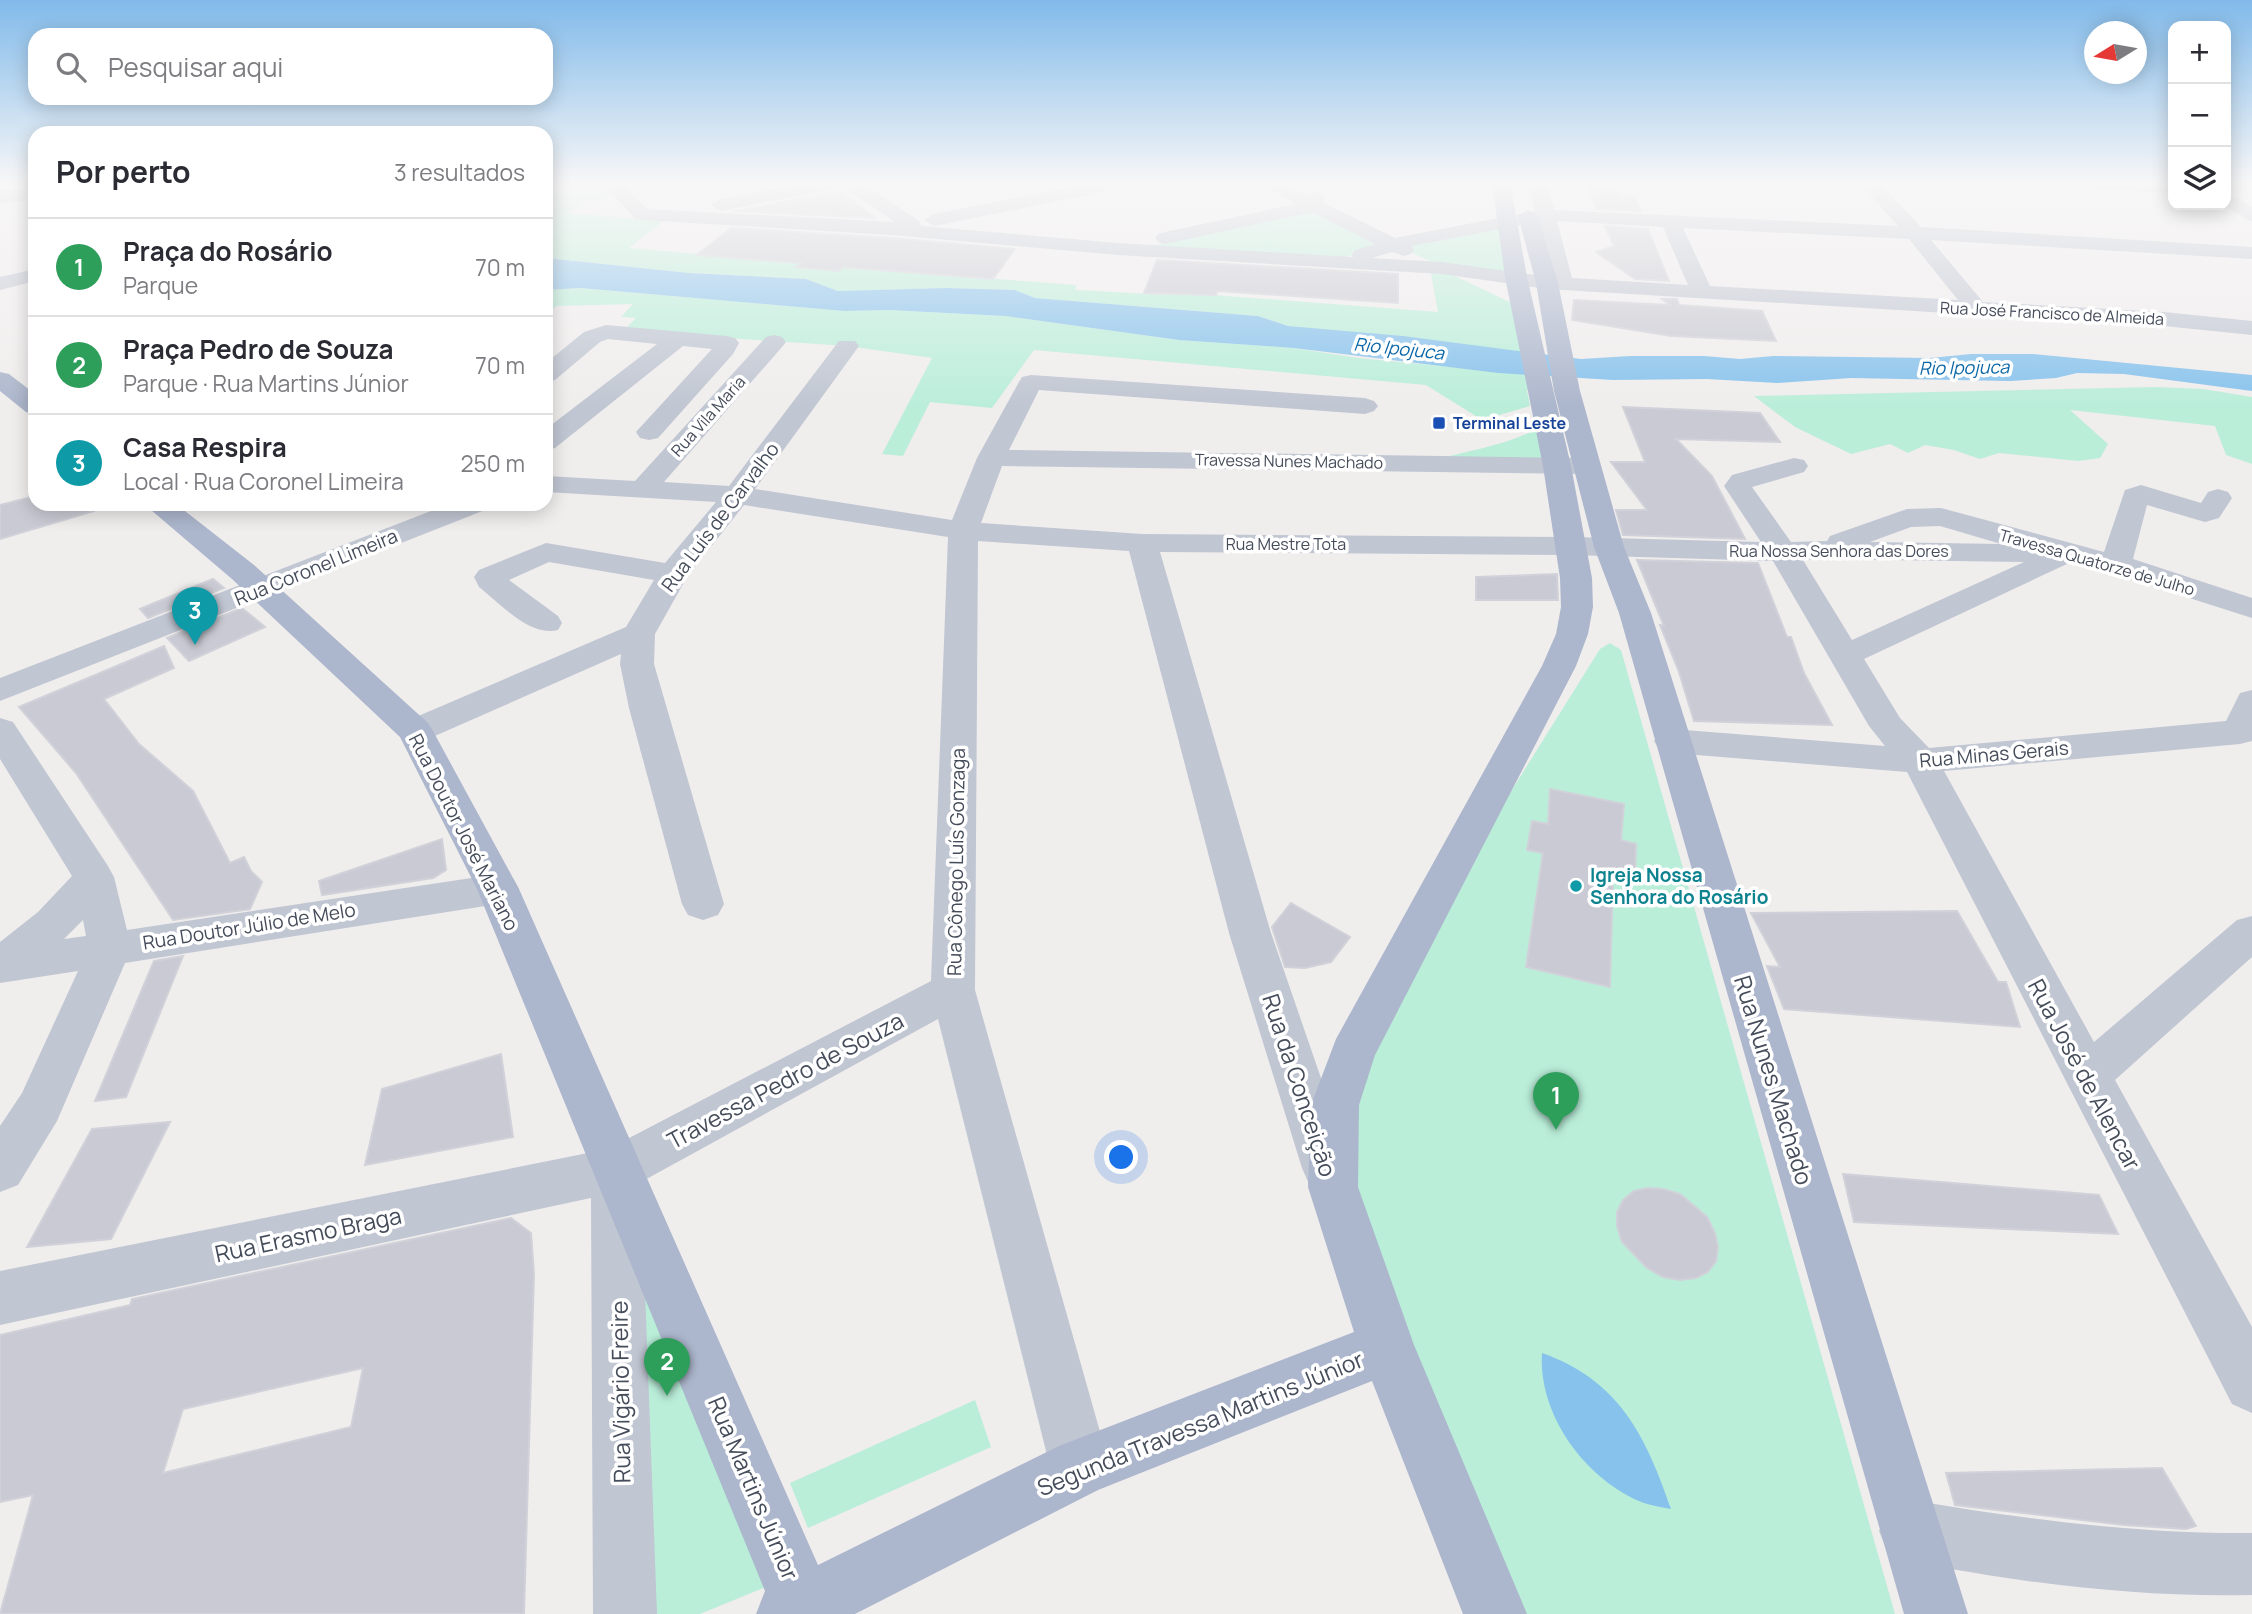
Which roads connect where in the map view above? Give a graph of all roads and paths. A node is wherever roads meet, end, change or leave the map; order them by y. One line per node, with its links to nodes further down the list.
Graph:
1 (1253, 257): 8 (street)
2 (1347, 257): 8 (street)
3 (1427, 257): 9 (street)
4 (1513, 257): 11 (main road)
5 (1548, 257): 13 (street)
6 (1687, 257): 14 (street)
7 (1935, 257): 15 (street)
8 (1329, 262): 9 (street)
9 (1442, 268): 11 (street, Rua José Francisco de Almeida); 16 (street)
10 (28, 277): 12 (street)
11 (1517, 278): 13 (street, Rua José Francisco de Almeida); 16 (main road)
12 (0, 284)
13 (1555, 284): 14 (street, Rua José Francisco de Almeida); 23 (main road)
14 (1702, 292): 15 (street, Rua José Francisco de Almeida)
15 (1977, 309): 17 (street, Rua José Francisco de Almeida)
16 (1525, 316): 23 (main road)
17 (2252, 328)
18 (680, 337): 21 (street); 26 (street); 27 (street)
19 (774, 342): 33 (street, Rua Vila Maria)
20 (847, 346): 34 (street, Rua Luís de Carvalho)
21 (553, 364)
22 (0, 379): 24 (main road)
23 (1554, 391): 29 (main road); 30 (main road)
24 (28, 397)
25 (1365, 406): 28 (street, Rua Cônego Luís Gonzaga)
26 (649, 432)
27 (553, 437)
28 (991, 458): 29 (street, Travessa Nunes Machado); 38 (street, Rua Cônego Luís Gonzaga)
29 (1558, 466): 30 (street, Travessa Nunes Machado); 40 (main road)
30 (1587, 466): 40 (main road)
31 (1794, 466): 42 (street, Rua José de Alencar)
32 (553, 484): 33 (street, Rua Mestre Tota)
33 (642, 490): 34 (street, Rua Mestre Tota)
34 (737, 495): 38 (street, Rua Mestre Tota); 45 (street, Rua Luís de Carvalho)
35 (2218, 498): 44 (street)
36 (167, 511): 46 (main road, Rua Doutor José Mariano)
37 (458, 511): 46 (street, Rua Coronel Limeira)
38 (964, 531): 39 (street, Rua Mestre Tota); 63 (street, Rua Cônego Luís Gonzaga)
39 (1142, 542): 40 (street, Rua Mestre Tota); 68 (street, Rua da Conceição)
40 (1590, 546): 42 (street, Rua Nossa Senhora das Dores); 55 (main road, Rua Nunes Machado); 68 (main road)
41 (1817, 550): 42 (street, Rua Nossa Senhora das Dores); 43 (street, Rua Nossa Senhora das Dores); 43 (street, Travessa Quatorze de Julho)
42 (1783, 552): 50 (street, Rua José de Alencar)
43 (2069, 554): 44 (street, Travessa Quatorze de Julho); 50 (street)
44 (2116, 564): 47 (street, Travessa Quatorze de Julho)
45 (673, 574): 48 (street); 49 (street, Rua Luís de Carvalho)
46 (260, 590): 51 (street, Rua Coronel Limeira); 54 (main road, Rua Doutor José Mariano)
47 (2252, 608)
48 (546, 622)
49 (639, 634): 54 (street); 59 (street, Rua Luís de Carvalho)
50 (1846, 655): 56 (street, Rua José de Alencar)
51 (0, 690)
52 (2248, 724): 56 (street, Rua Minas Gerais)
53 (0, 730): 57 (street)
54 (415, 731): 58 (main road, Rua Doutor José Mariano)
55 (1672, 741): 56 (street, Rua Minas Gerais); 73 (main road, Rua Nunes Machado)
56 (1920, 761): 64 (street, Rua José de Alencar)
57 (94, 877): 61 (street); 62 (street)
58 (498, 889): 61 (street, Rua Doutor Júlio de Melo); 67 (main road, Rua Doutor José Mariano)
59 (703, 904)
60 (2252, 932): 64 (street)
61 (110, 947): 62 (street, Rua Doutor Júlio de Melo); 65 (street)
62 (0, 965)
63 (953, 990): 67 (street, Travessa Pedro de Souza); 72 (street, Rua Cônego Luís Gonzaga)
64 (2086, 1077): 71 (street, Rua José de Alencar)
65 (20, 1110): 66 (street)
66 (0, 1169)
67 (616, 1170): 69 (street, Rua Erasmo Braga); 75 (main road, Rua Martins Júnior); 76 (street, Rua Vigário Freire)
68 (1333, 1187): 70 (main road, Rua da Conceição)
69 (0, 1298)
70 (1387, 1347): 72 (main road, Segunda Travessa Martins Júnior); 77 (main road, Rua da Conceição)
71 (2252, 1384)
72 (1080, 1467): 75 (main road, Segunda Travessa Martins Júnior)
73 (1910, 1531): 74 (street); 78 (main road, Rua Nunes Machado)
74 (2252, 1564)
75 (800, 1612)
76 (625, 1614)
77 (1495, 1614)
78 (1936, 1614)

